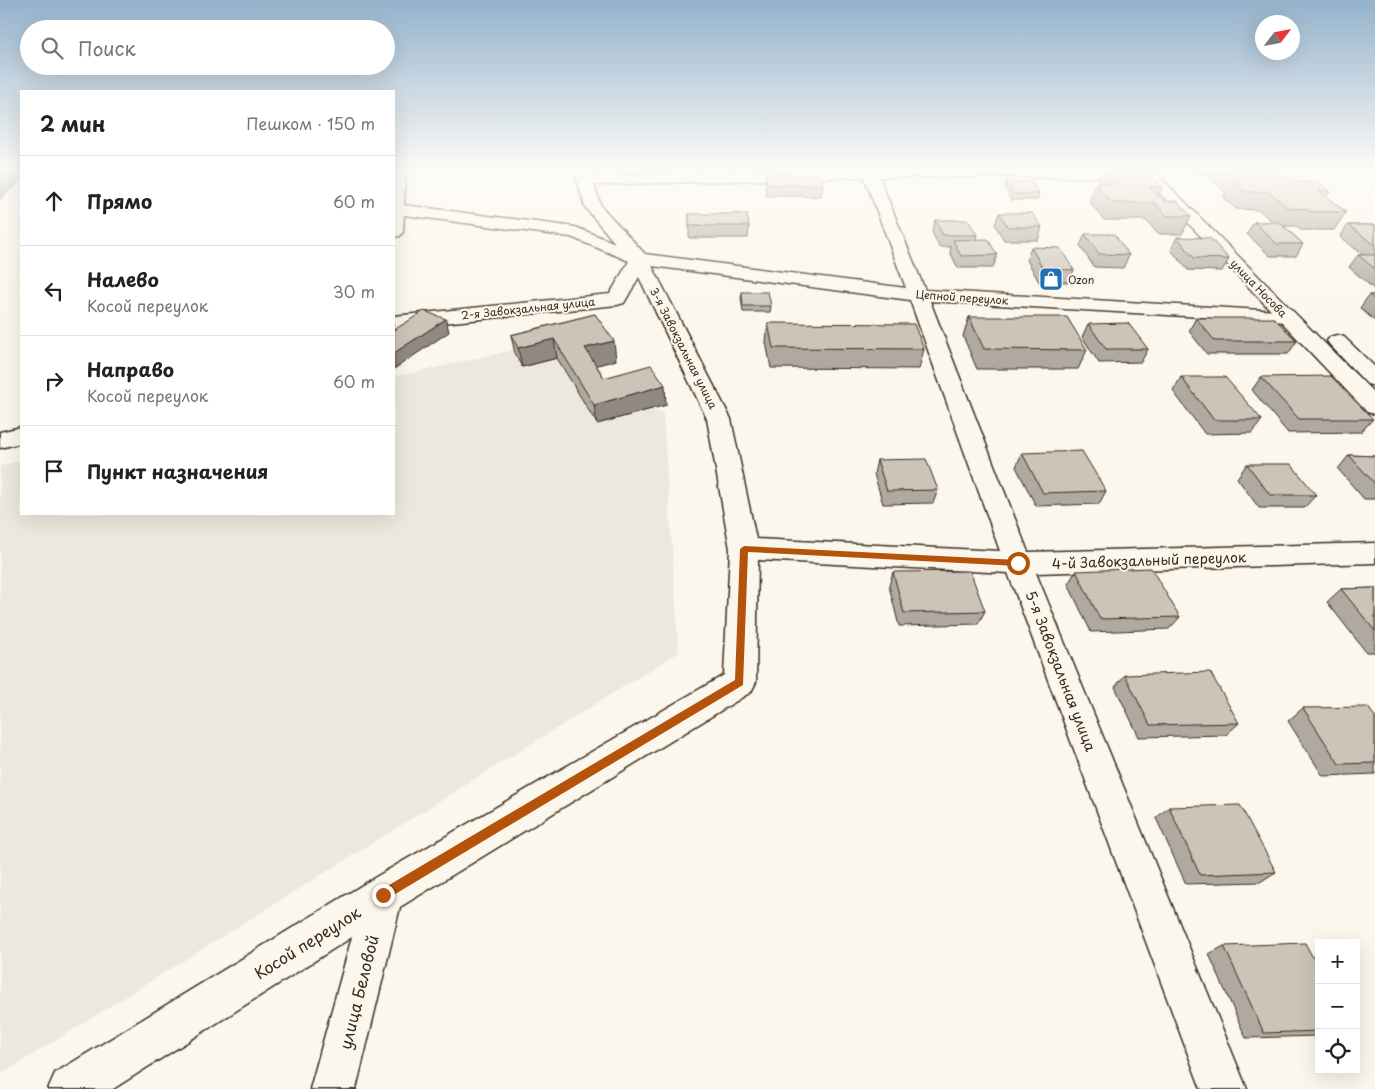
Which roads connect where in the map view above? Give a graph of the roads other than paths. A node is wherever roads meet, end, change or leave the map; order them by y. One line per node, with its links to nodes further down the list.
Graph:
1 (472, 219): 6 (street, Цепной переулок)
2 (603, 219): 6 (street, 3-я Завокзальная улица)
3 (888, 219): 7 (street, 5-я Завокзальная улица)
4 (1198, 219): 8 (street, улица Носова)
5 (1206, 219): 10 (street, улица Носова)
6 (639, 260): 7 (street, Цепной переулок); 9 (street, 2-я Завокзальная улица); 15 (street, 3-я Завокзальная улица)
7 (918, 294): 8 (street, Цепной переулок); 17 (street, 5-я Завокзальная улица)
8 (1286, 316): 10 (street, Цепной переулок); 12 (street, улица Носова)
9 (395, 322)
10 (1320, 325): 11 (street, улица Носова)
11 (1375, 379)
12 (1375, 407)
13 (20, 435): 14 (street)
14 (0, 440)
15 (744, 549): 17 (street, 4-й Завокзальный переулок); 18 (street, Косой переулок)
16 (1375, 554): 17 (street, 4-й Завокзальный переулок)
17 (1018, 563): 21 (street, 5-я Завокзальная улица)
18 (383, 895): 19 (street, Косой переулок); 20 (street, улица Беловой)
19 (71, 1089)
20 (333, 1089)
21 (1224, 1089)

